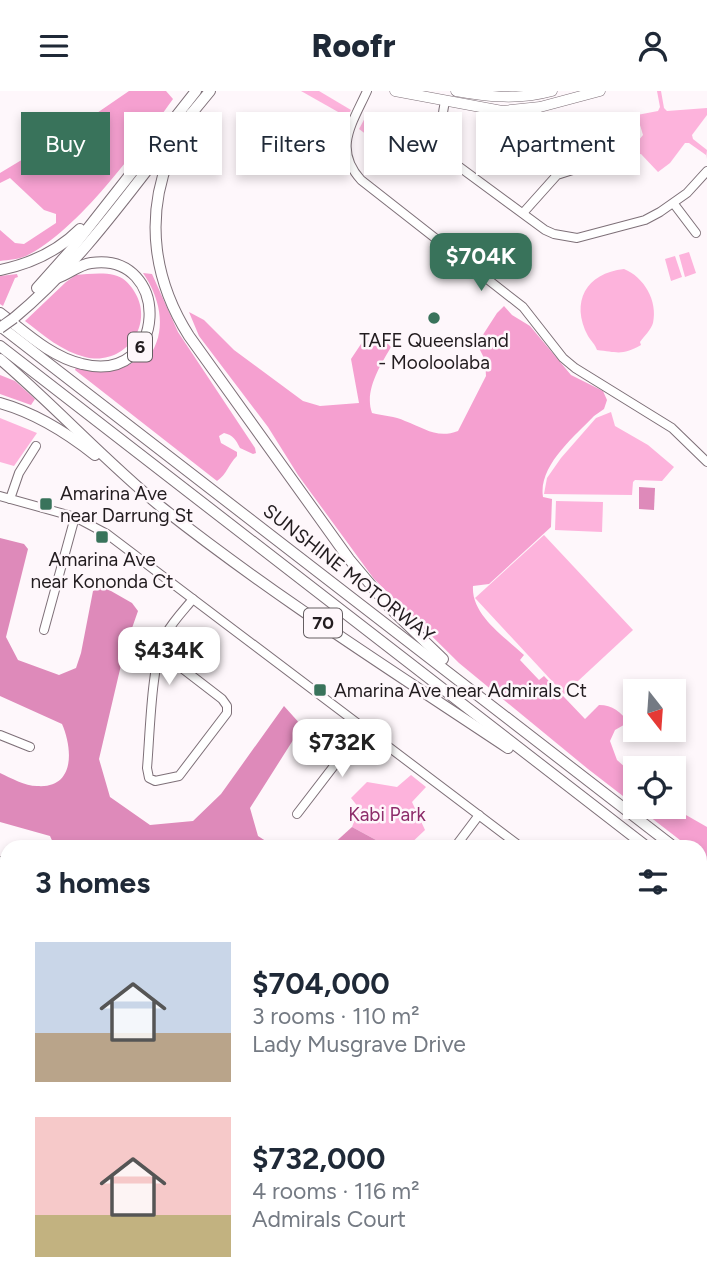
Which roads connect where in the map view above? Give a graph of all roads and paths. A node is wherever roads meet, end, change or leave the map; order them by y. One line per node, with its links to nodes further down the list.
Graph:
1 (188, 91): 10 (highway)
2 (197, 91): 11 (highway, SUNSHINE MOTORWAY)
3 (209, 91): 12 (highway, SUNSHINE MOTORWAY)
4 (366, 91): 30 (street)
5 (395, 91): 9 (main road)
6 (456, 91): 7 (main road)
7 (552, 91)
8 (600, 91): 9 (main road)
9 (445, 101): 19 (street)
10 (174, 112)
11 (180, 112)
12 (193, 112)
13 (707, 171): 18 (street)
14 (130, 175): 20 (highway, SUNSHINE MOTORWAY)
15 (143, 175): 23 (highway, SUNSHINE MOTORWAY)
16 (164, 175): 38 (highway)
17 (557, 175): 19 (street)
18 (674, 204): 19 (street); 21 (street)
19 (523, 213)
20 (92, 223): 22 (highway); 24 (highway, SUNSHINE MOTORWAY)
21 (696, 233)
22 (0, 270)
23 (57, 278): 24 (highway, SUNSHINE MOTORWAY / 6); 24 (highway, 6)
24 (6, 316): 25 (highway, SUNSHINE MOTORWAY / 6, bridge)
25 (0, 327): 38 (highway, SUNSHINE MOTORWAY)
26 (0, 346): 42 (highway, SUNSHINE MOTORWAY)
27 (0, 359): 31 (highway, 70)
28 (0, 403): 31 (highway)
29 (36, 446): 33 (street)
30 (707, 462)
31 (117, 468): 42 (highway, 70)
32 (0, 496): 33 (street)
33 (10, 499): 34 (street)
34 (75, 517): 35 (street); 36 (street)
35 (193, 599): 37 (street); 39 (street)
36 (44, 630)
37 (161, 652): 37 (street)
38 (468, 687): 48 (highway, SUNSHINE MOTORWAY)
39 (363, 727): 43 (street); 44 (street)
40 (0, 734): 41 (street)
41 (30, 747)
42 (538, 763): 47 (highway, SUNSHINE MOTORWAY / 70)
43 (297, 814)
44 (479, 815): 45 (street); 46 (street)
45 (460, 840)
46 (512, 840)
47 (638, 840)
48 (665, 840)

